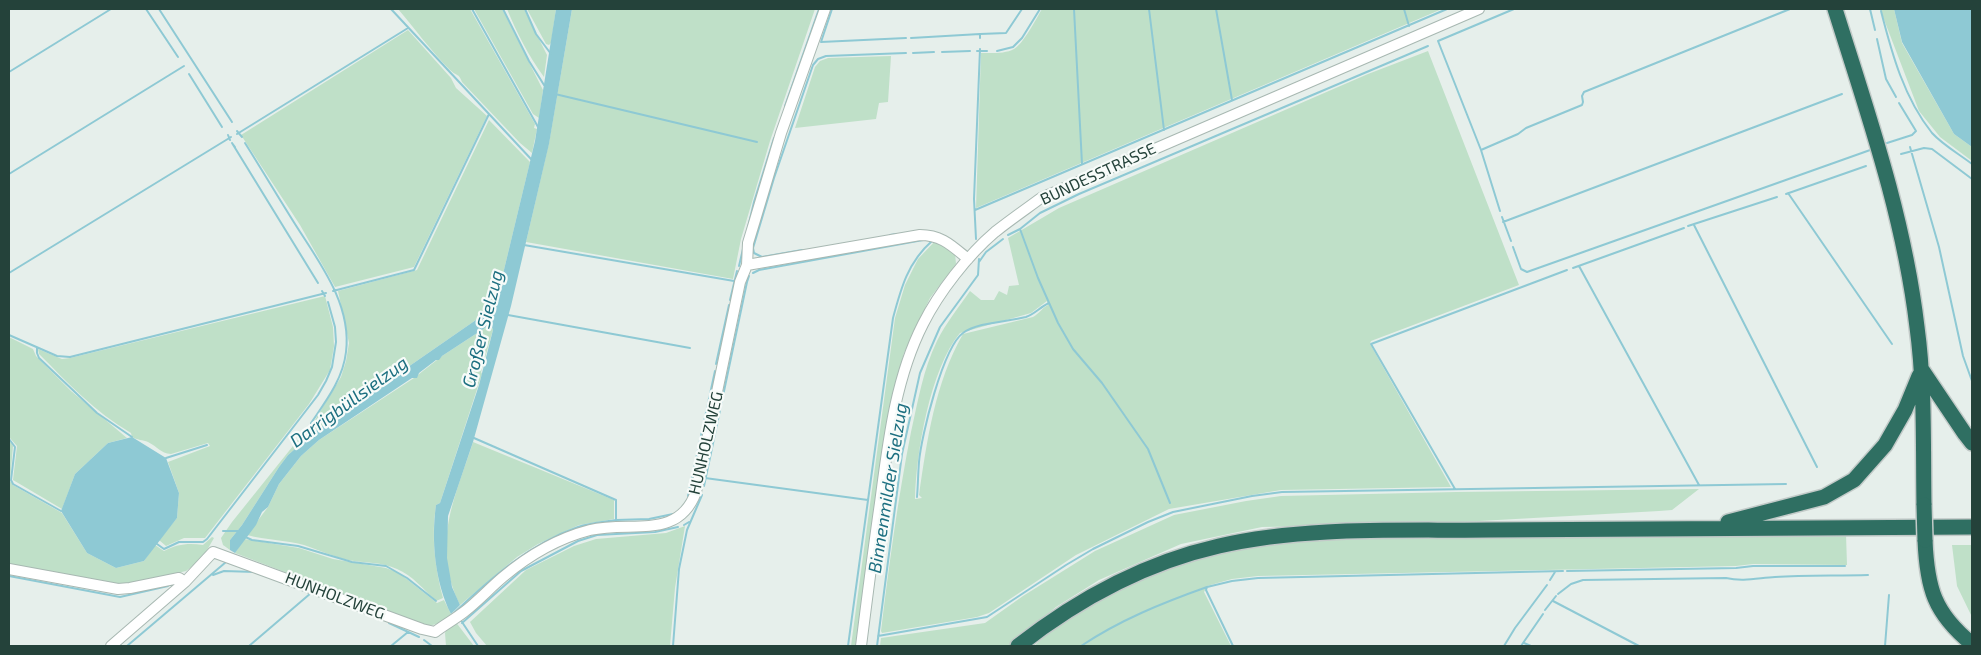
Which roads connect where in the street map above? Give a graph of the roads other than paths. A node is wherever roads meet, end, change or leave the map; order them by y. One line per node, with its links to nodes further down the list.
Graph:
1 (825, 9): 5 (street, HUNHOLZWEG)
2 (1479, 9): 4 (street, BUNDESSTRASSE)
3 (1835, 9): 6 (highway)
4 (968, 259): 5 (street); 14 (street, BUNDESSTRASSE)
5 (747, 266): 11 (street, HUNHOLZWEG)
6 (1922, 370): 7 (highway); 8 (highway); 12 (highway, bridge)
7 (1972, 443)
8 (1713, 527): 9 (highway); 15 (highway)
9 (1972, 527)
10 (9, 569): 11 (street)
11 (185, 582): 13 (street)
12 (1972, 644)
13 (111, 646)
14 (861, 646)
15 (1018, 646)

